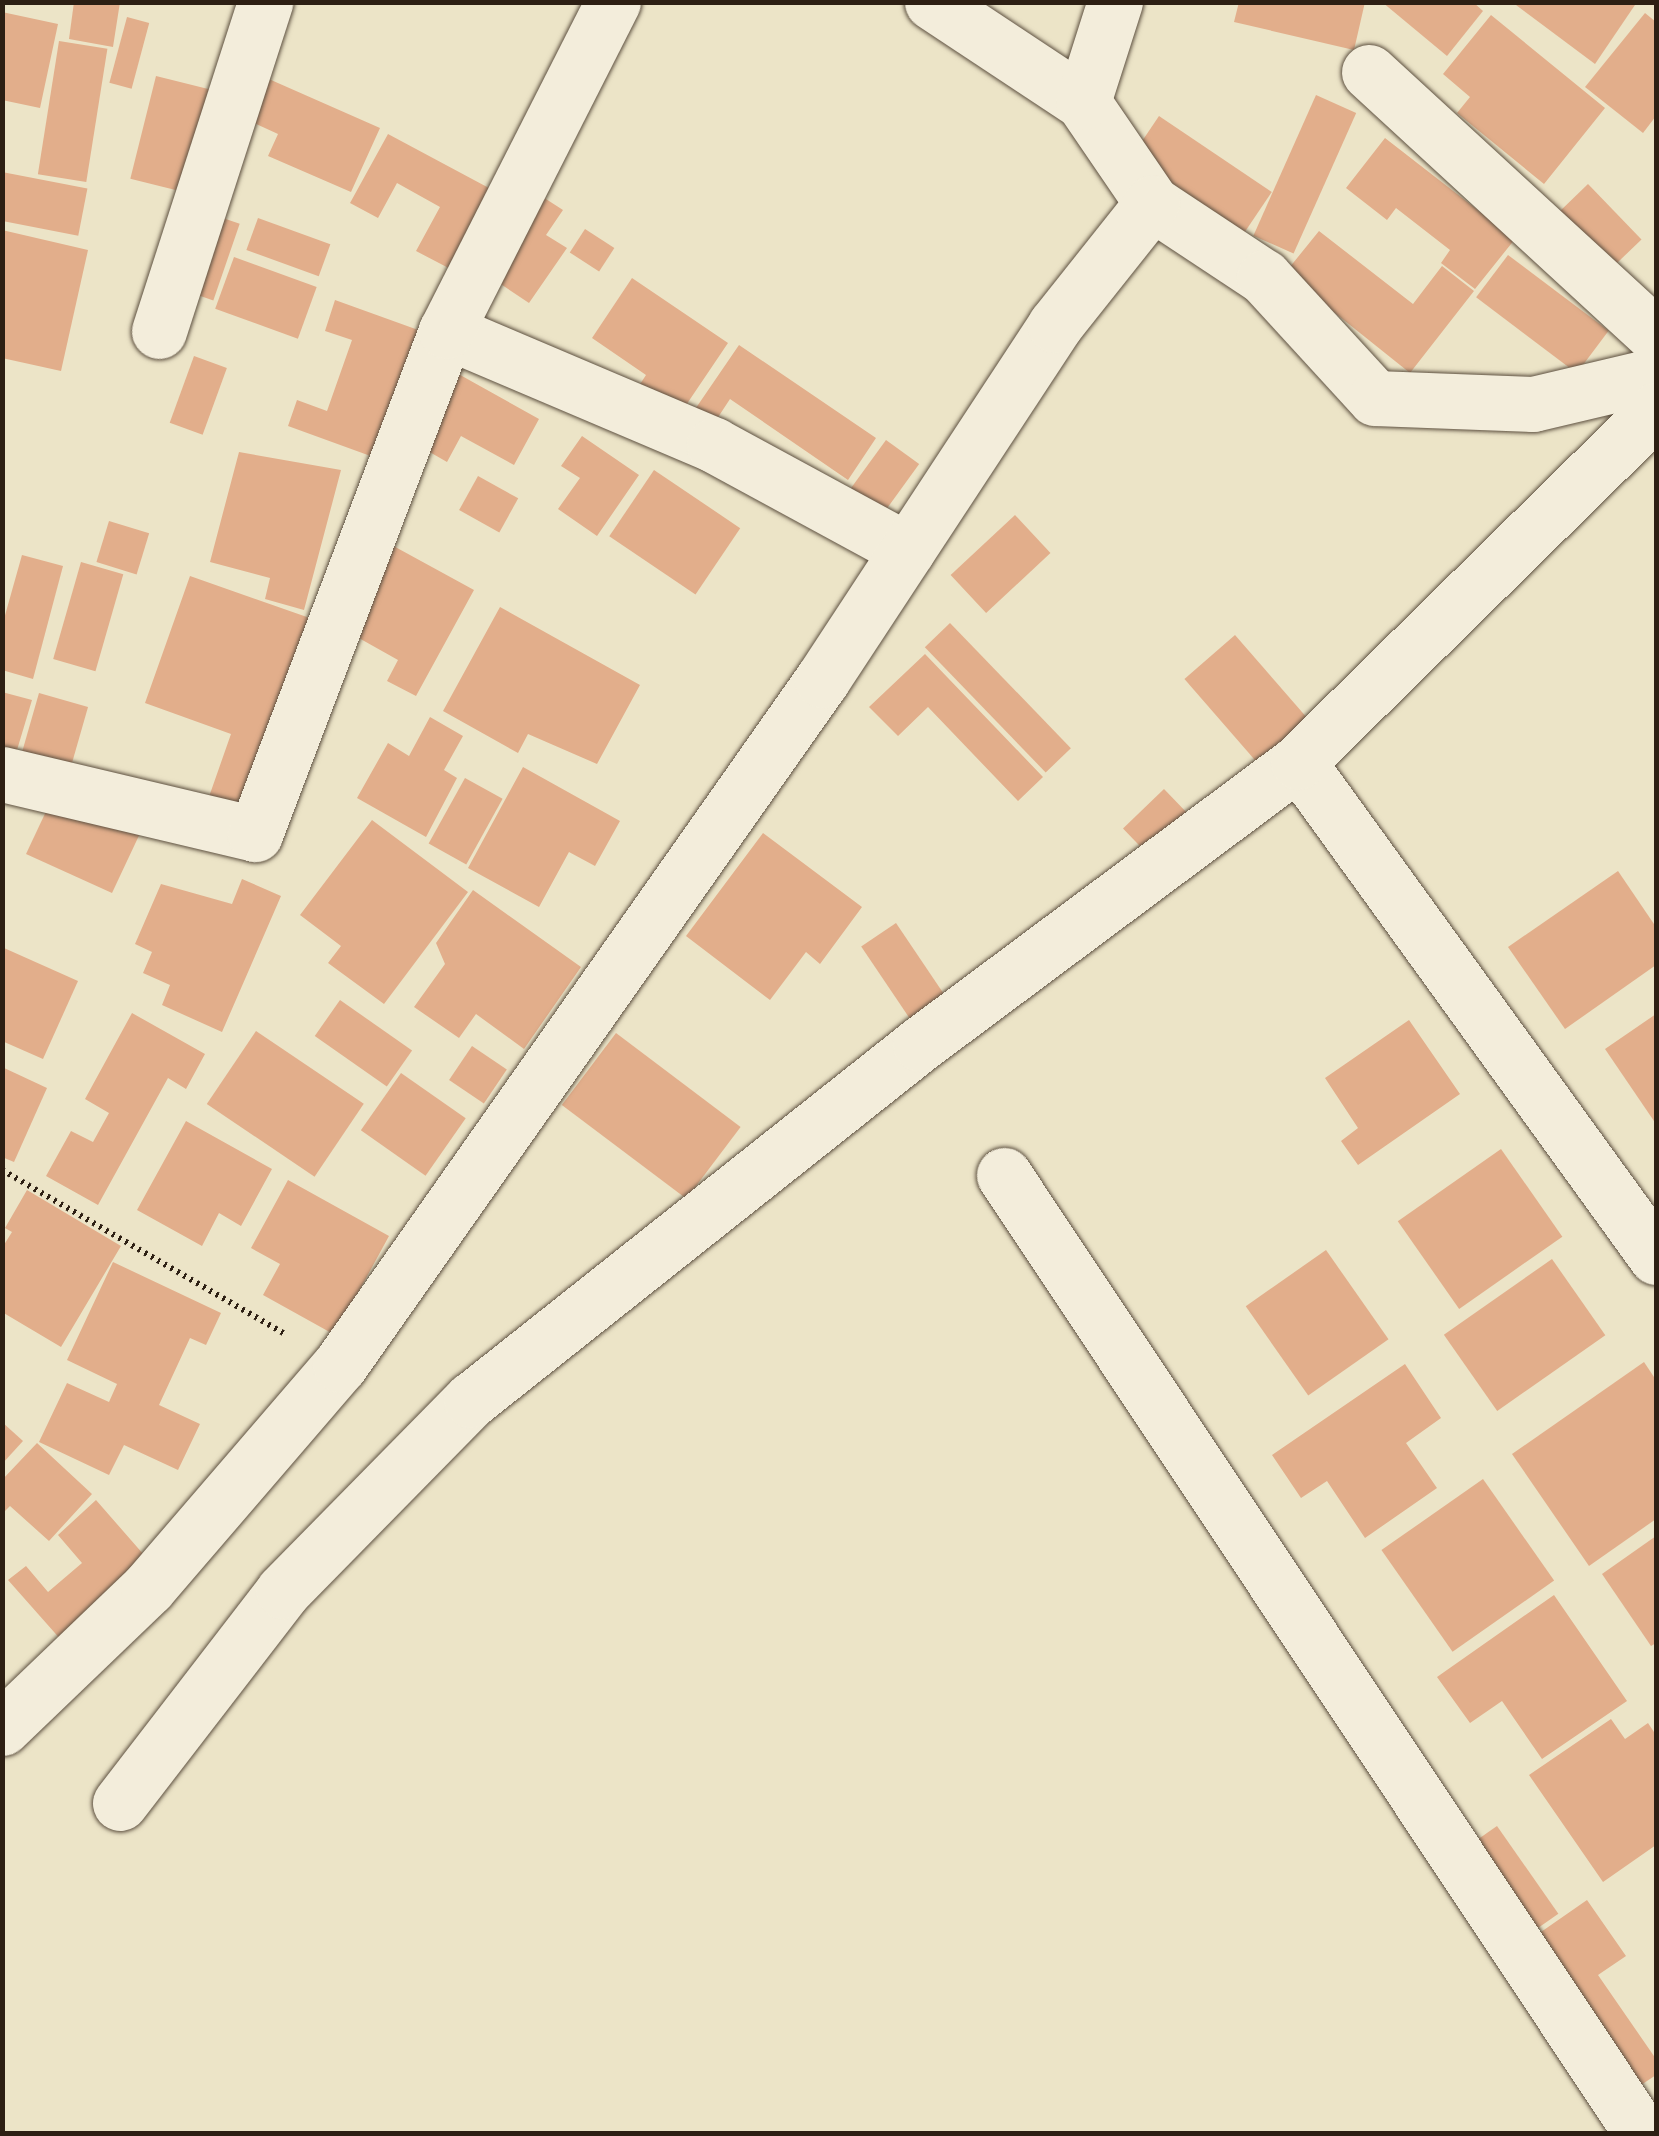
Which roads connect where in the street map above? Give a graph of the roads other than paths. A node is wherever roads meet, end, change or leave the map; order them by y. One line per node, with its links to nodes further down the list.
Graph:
1 (265, 2): 8 (street)
2 (613, 2): 9 (street)
3 (932, 2): 6 (street)
4 (1116, 2): 6 (street)
5 (1369, 72): 10 (street)
6 (1083, 102): 7 (street)
7 (1152, 203): 11 (street); 13 (street)
8 (158, 331)
9 (446, 331): 13 (street); 15 (street)
10 (1656, 336)
11 (1656, 376)
12 (1656, 410): 14 (street)
13 (906, 550): 18 (street)
14 (1298, 762): 17 (street); 19 (street)
15 (2, 774)
16 (1004, 1174): 20 (street)
17 (1656, 1257)
18 (2, 1728)
19 (120, 1803)
20 (1642, 2134)

